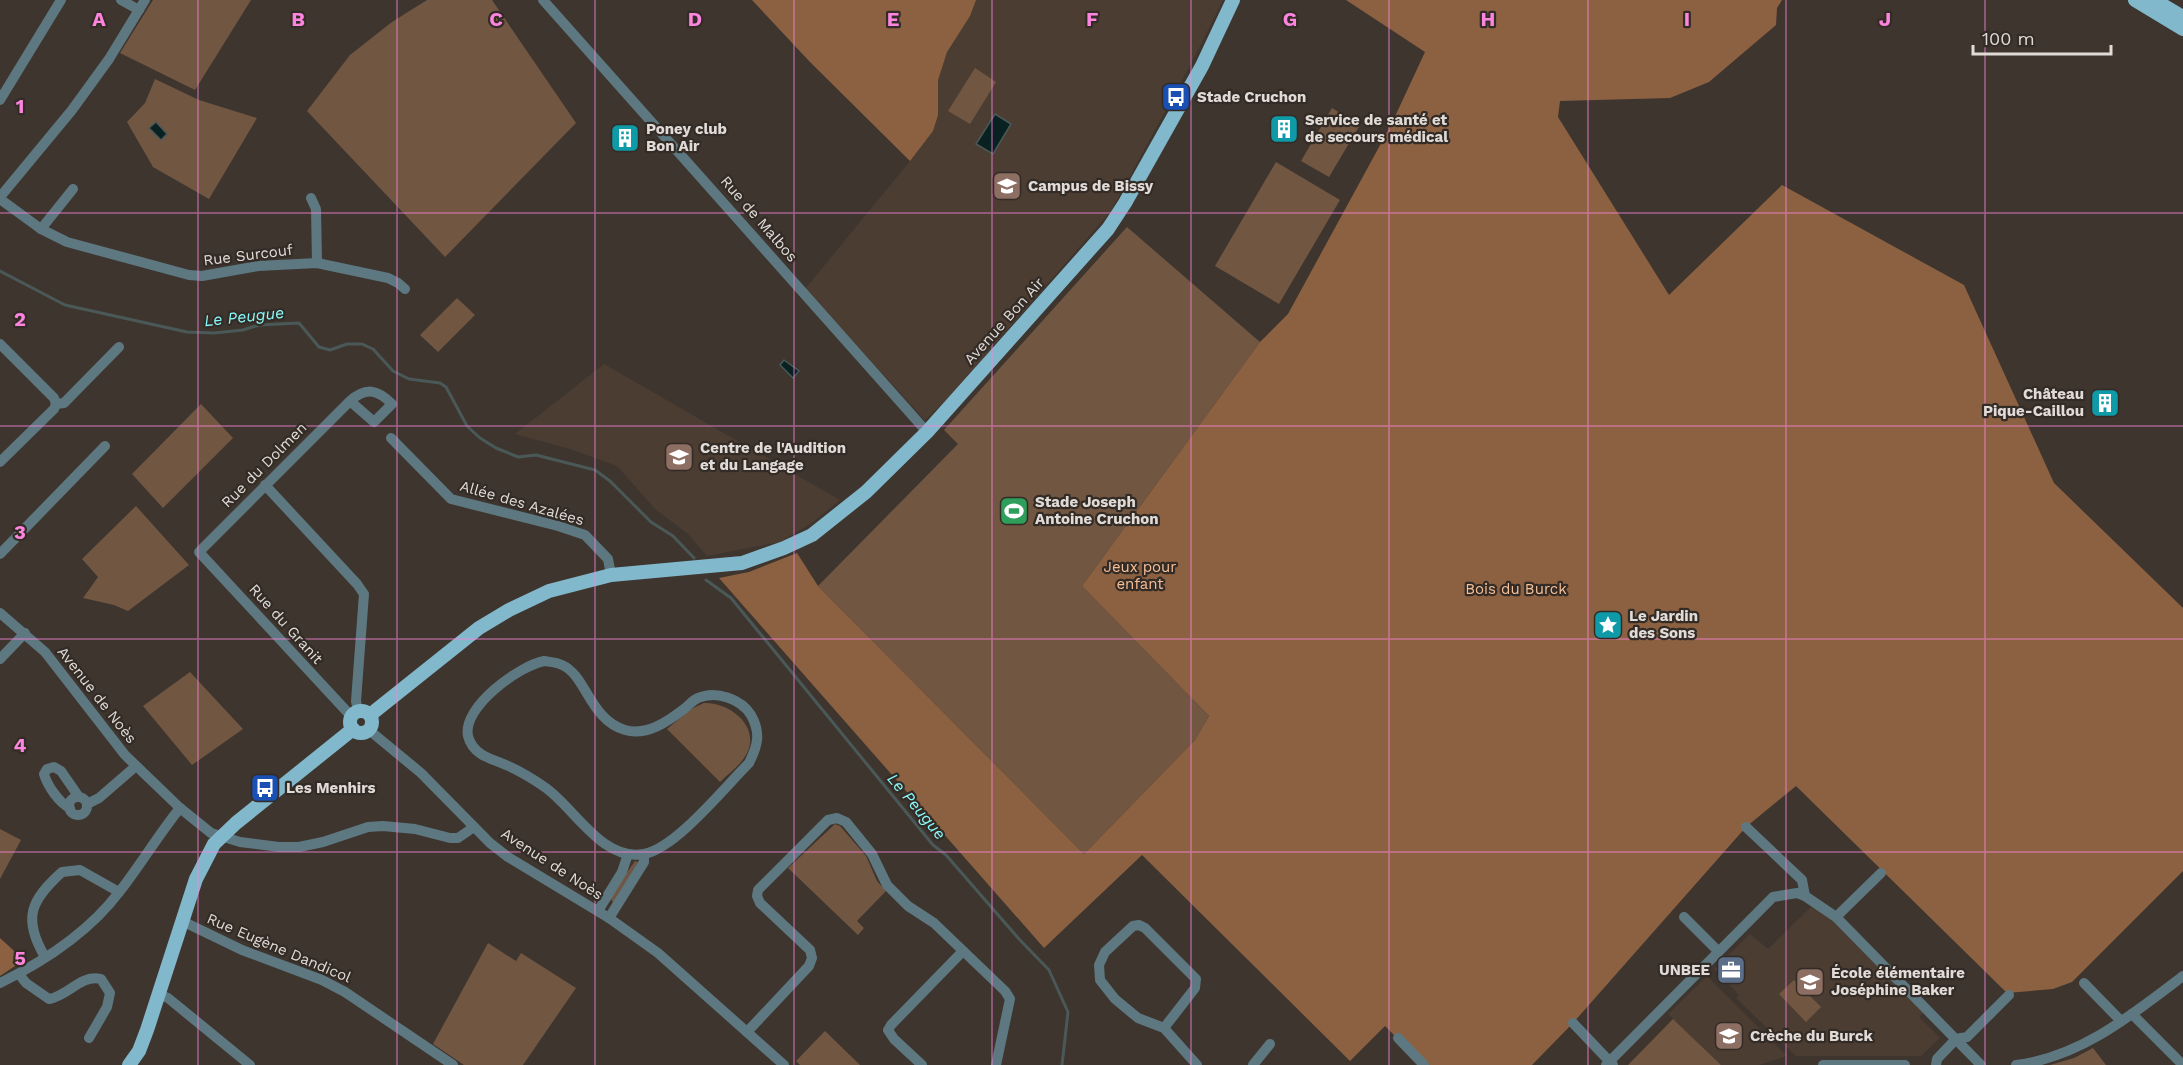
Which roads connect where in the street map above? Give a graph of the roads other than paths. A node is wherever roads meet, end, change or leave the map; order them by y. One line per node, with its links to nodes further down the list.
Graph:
1 (61, 0): 10 (street)
2 (121, 0): 7 (street)
3 (543, 0): 21 (street, Rue de Malbos)
4 (1233, 0): 21 (main road, Avenue Bon Air)
5 (2135, 0): 9 (main road)
6 (2154, 0): 8 (main road)
7 (142, 5): 12 (street)
8 (2183, 17)
9 (2183, 29)
10 (0, 100)
11 (73, 189): 14 (street)
12 (0, 198): 14 (street, Rue Surcouf)
13 (311, 198): 15 (street)
14 (41, 229): 15 (street, Rue Surcouf)
15 (317, 263): 16 (street, Rue Surcouf)
16 (405, 290)
17 (0, 344): 20 (street)
18 (119, 347): 20 (street)
19 (350, 401): 25 (street, Rue du Dolmen)
20 (56, 404): 24 (street)
21 (927, 432): 28 (main road, Avenue Bon Air)
22 (391, 438): 28 (street, Allée des Azalées)
23 (105, 447): 27 (street)
24 (0, 462)
25 (265, 484): 26 (street, Rue du Dolmen); 32 (street)
26 (199, 552): 32 (street, Rue du Granit)
27 (0, 554)
28 (611, 576): 32 (main road, Avenue Bon Air)
29 (0, 613): 30 (street, Avenue de Noès)
30 (25, 633): 31 (street); 34 (street, Avenue de Noès)
31 (0, 659)
32 (358, 718): 33 (main road); 39 (main road, Avenue Bon Air)
33 (369, 730): 37 (street)
34 (136, 766): 35 (street); 36 (street, Avenue de Noès)
35 (83, 800): 35 (street)
36 (180, 808): 39 (street, Avenue de Noès); 43 (street)
37 (474, 827): 39 (street, Avenue de Noès); 45 (street, Avenue de Noès)
38 (1746, 827): 44 (street)
39 (222, 836): 49 (main road, Avenue Bon Air)
40 (628, 854): 41 (street); 41 (street); 45 (street)
41 (644, 854): 48 (street)
42 (1881, 873): 47 (street)
43 (119, 892): 52 (street); 52 (street)
44 (1805, 896): 47 (street); 51 (street)
45 (598, 911): 48 (street, Avenue de Noès)
46 (1684, 917): 51 (street)
47 (1836, 917): 66 (street)
48 (609, 918): 63 (street, Avenue de Noès)
49 (182, 921): 57 (main road, Avenue Bon Air); 71 (street, Rue Eugène Dandicol)
50 (963, 951): 63 (street); 73 (street); 74 (street)
51 (1718, 951): 68 (street)
52 (45, 957): 53 (street)
53 (19, 974): 55 (street); 64 (street)
54 (2183, 976): 59 (street)
55 (0, 983)
56 (2084, 983): 60 (street)
57 (159, 994): 69 (main road, Avenue Bon Air); 70 (street)
58 (2009, 996): 66 (street)
59 (2132, 1014): 60 (street); 83 (street)
60 (2121, 1021): 82 (street)
61 (1573, 1023): 68 (street)
62 (1164, 1028): 62 (street); 75 (street)
63 (747, 1032): 72 (street, Avenue de Noès)
64 (89, 1038)
65 (1398, 1038): 77 (street)
66 (1956, 1039): 80 (street); 81 (street)
67 (1270, 1044): 76 (street)
68 (1610, 1064)
69 (129, 1065)
70 (250, 1065)
71 (453, 1065)
72 (784, 1065)
73 (922, 1065)
74 (996, 1065)
75 (1197, 1065)
76 (1253, 1065)
77 (1424, 1065)
78 (1822, 1065): 79 (street)
79 (1905, 1065)
80 (1936, 1065)
81 (1981, 1065)
82 (2016, 1065)
83 (2183, 1065)

